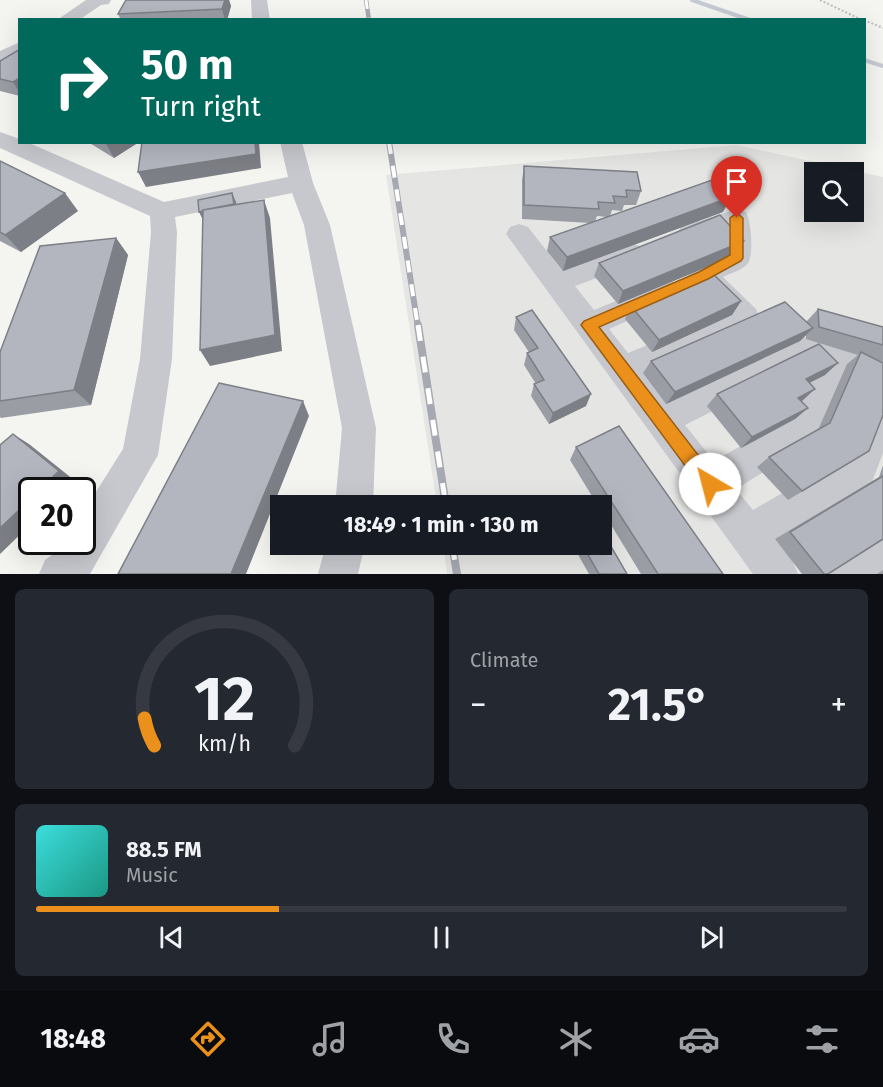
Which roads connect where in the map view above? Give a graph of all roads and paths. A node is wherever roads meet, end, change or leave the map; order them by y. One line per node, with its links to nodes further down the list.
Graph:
1 (103, 0): 4 (street)
2 (259, 0): 5 (street)
3 (820, 0): 6 (path)
4 (69, 18)
5 (261, 18)
6 (859, 18)
7 (866, 21): 8 (path)
8 (883, 28)
9 (18, 49): 10 (street)
10 (0, 59)
11 (0, 139): 14 (street)
12 (291, 144): 13 (street)
13 (301, 183): 14 (street); 25 (street)
14 (162, 212): 29 (street)
15 (519, 234): 17 (street)
16 (703, 275): 17 (street); 18 (street); 20 (street)
17 (555, 282): 18 (street)
18 (589, 325): 20 (street)
19 (836, 358): 21 (street); 23 (street); 24 (street)
20 (623, 370): 23 (street)
21 (883, 371)
22 (883, 408): 26 (street)
23 (661, 420): 24 (street)
24 (710, 484): 26 (street)
25 (355, 495)
26 (748, 534): 31 (street)
27 (883, 553): 32 (street)
28 (343, 555): 30 (street)
29 (59, 574)
30 (338, 574)
31 (778, 574)
32 (850, 574)

